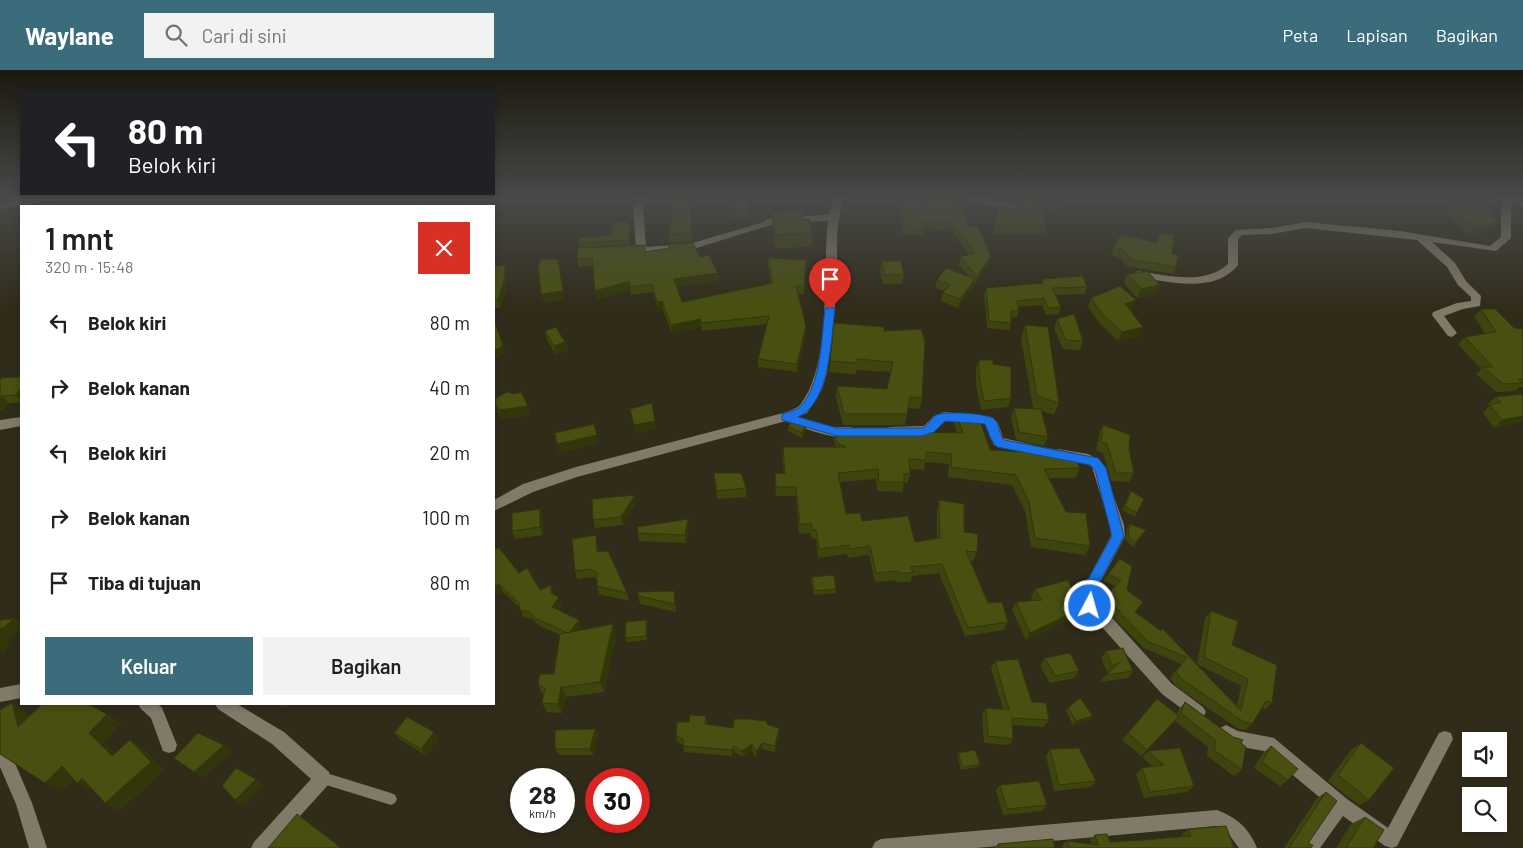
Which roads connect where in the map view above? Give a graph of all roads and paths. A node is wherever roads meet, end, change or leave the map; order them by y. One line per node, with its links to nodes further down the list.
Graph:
1 (640, 234): 8 (street)
2 (734, 234): 8 (street)
3 (832, 234): 12 (street)
4 (1238, 234): 10 (street)
5 (1388, 234): 7 (street)
6 (1506, 234): 7 (street)
7 (1421, 238): 11 (street)
8 (641, 250): 9 (street)
9 (621, 251)
10 (1138, 274)
11 (1452, 333)
12 (786, 417): 15 (street); 25 (street)
13 (20, 422): 14 (street)
14 (0, 425)
15 (495, 505)
16 (20, 691): 17 (street)
17 (0, 695)
18 (147, 705): 21 (street)
19 (225, 705): 23 (street)
20 (1445, 738): 25 (street)
21 (169, 745)
22 (0, 748): 27 (street)
23 (324, 778): 24 (lane); 28 (street)
24 (391, 799)
25 (1341, 805): 31 (street)
26 (985, 844): 29 (street); 30 (street)
27 (38, 848)
28 (260, 848)
29 (881, 848)
30 (1248, 848)
31 (1310, 848)

